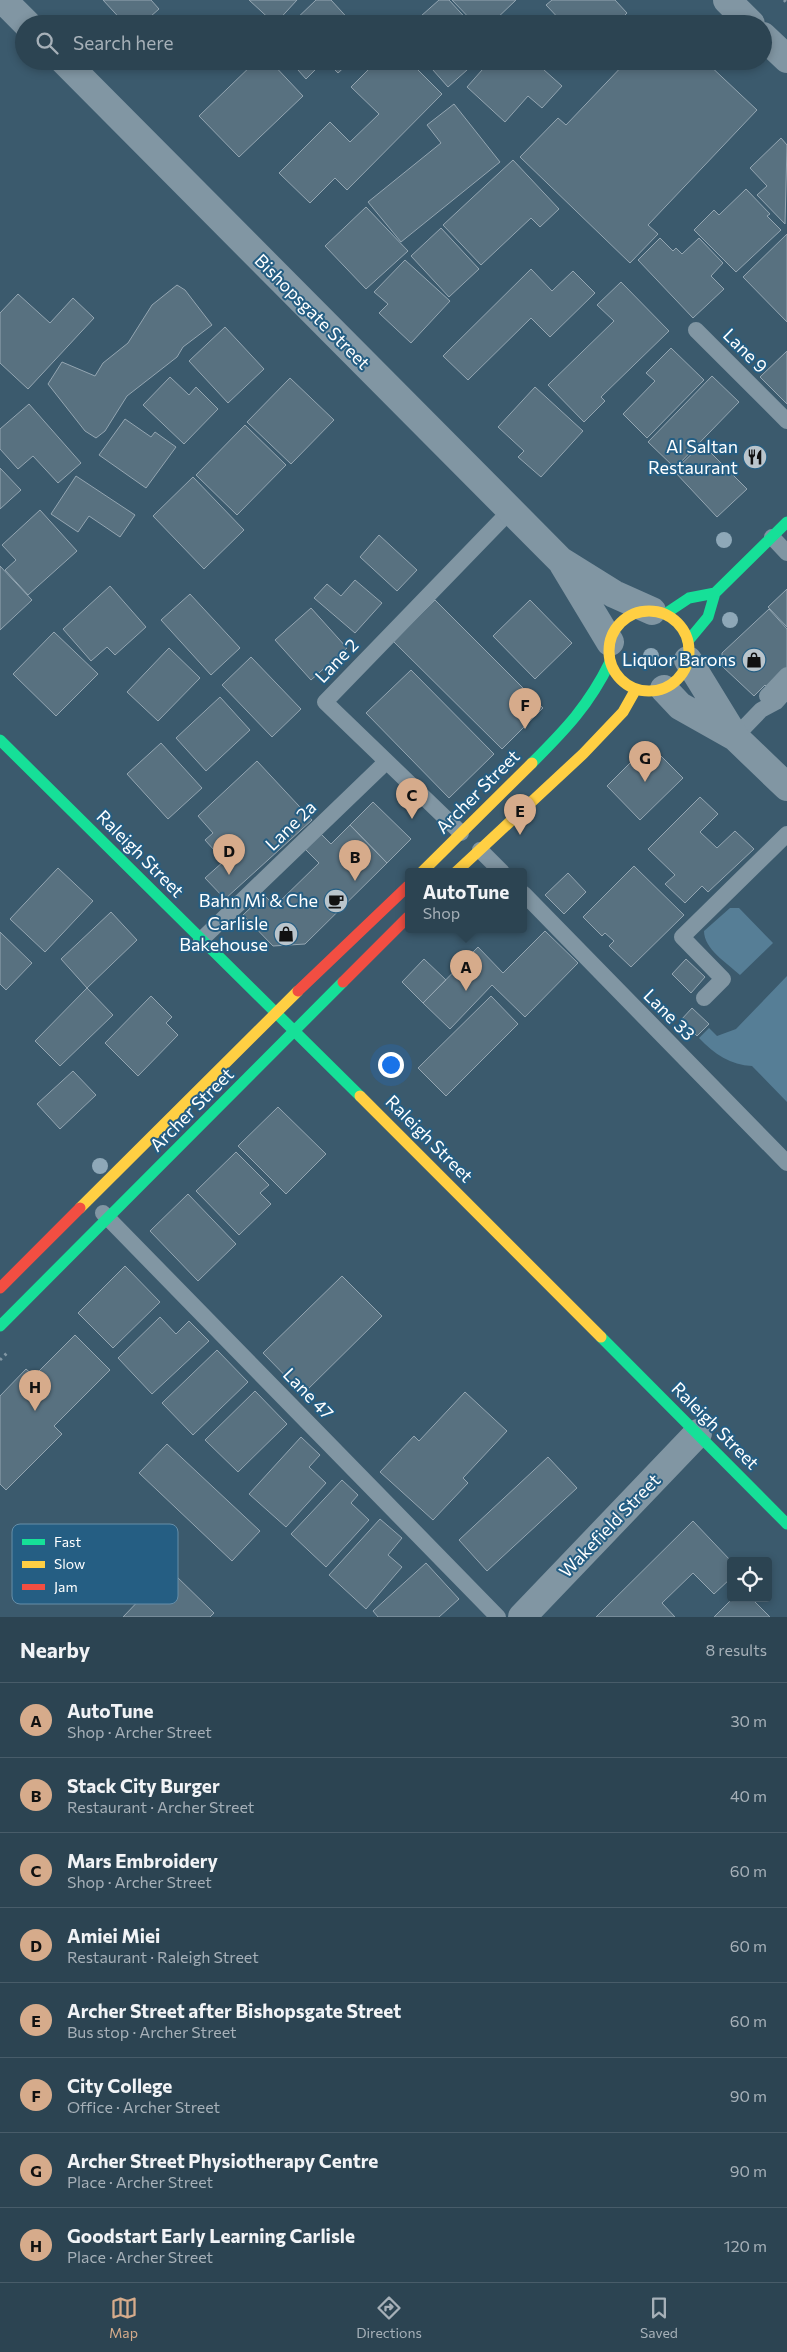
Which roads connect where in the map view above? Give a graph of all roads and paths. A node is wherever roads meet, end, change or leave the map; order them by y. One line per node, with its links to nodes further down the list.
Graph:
1 (3, 0): 5 (street)
2 (727, 0): 6 (street)
3 (784, 0): 4 (path)
4 (787, 3)
5 (18, 15)
6 (742, 15)
7 (772, 45): 8 (street)
8 (787, 59)
9 (73, 70): 12 (street, Bishopsgate Street)
10 (696, 330): 11 (lane, Lane 9)
11 (787, 421)
12 (510, 511): 16 (street, Bishopsgate Street); 28 (lane, Lane 2)
13 (787, 522): 14 (main road)
14 (772, 537): 15 (lane); 17 (main road)
15 (787, 553)
16 (561, 561): 18 (street, Bishopsgate Street); 20 (street, Bishopsgate Street)
17 (715, 593): 18 (main road); 19 (main road)
18 (658, 613): 19 (main road); 20 (main road)
19 (688, 651): 23 (main road); 26 (street)
20 (610, 652): 22 (main road); 30 (main road, Archer Street)
21 (787, 675): 25 (lane)
22 (636, 689): 23 (main road); 32 (main road)
23 (664, 689): 26 (street)
24 (787, 690): 25 (lane)
25 (761, 710): 26 (lane)
26 (735, 736): 29 (street)
27 (0, 740): 39 (main road, Raleigh Street)
28 (386, 762): 30 (lane, Lane 2); 39 (lane, Lane 2a)
29 (787, 787)
30 (461, 833): 33 (main road, Archer Street)
31 (787, 834): 40 (lane)
32 (480, 850): 34 (main road); 35 (lane)
33 (426, 868)
34 (460, 868)
35 (498, 868)
36 (405, 889): 41 (main road, Archer Street)
37 (527, 897): 43 (lane, Lane 33)
38 (405, 920): 42 (main road, Archer Street)
39 (202, 940): 41 (main road, Raleigh Street)
40 (704, 998)
41 (275, 1012): 42 (main road, Raleigh Street); 44 (main road, Archer Street)
42 (296, 1032): 45 (main road, Archer Street); 48 (main road, Raleigh Street)
43 (787, 1163)
44 (89, 1200): 45 (lane, Lane 47); 46 (main road, Archer Street)
45 (108, 1218): 47 (main road, Archer Street); 50 (lane, Lane 47)
46 (0, 1288)
47 (0, 1326)
48 (698, 1433): 49 (main road, Raleigh Street); 51 (street, Wakefield Street)
49 (787, 1524)
50 (498, 1617)
51 (522, 1617)

